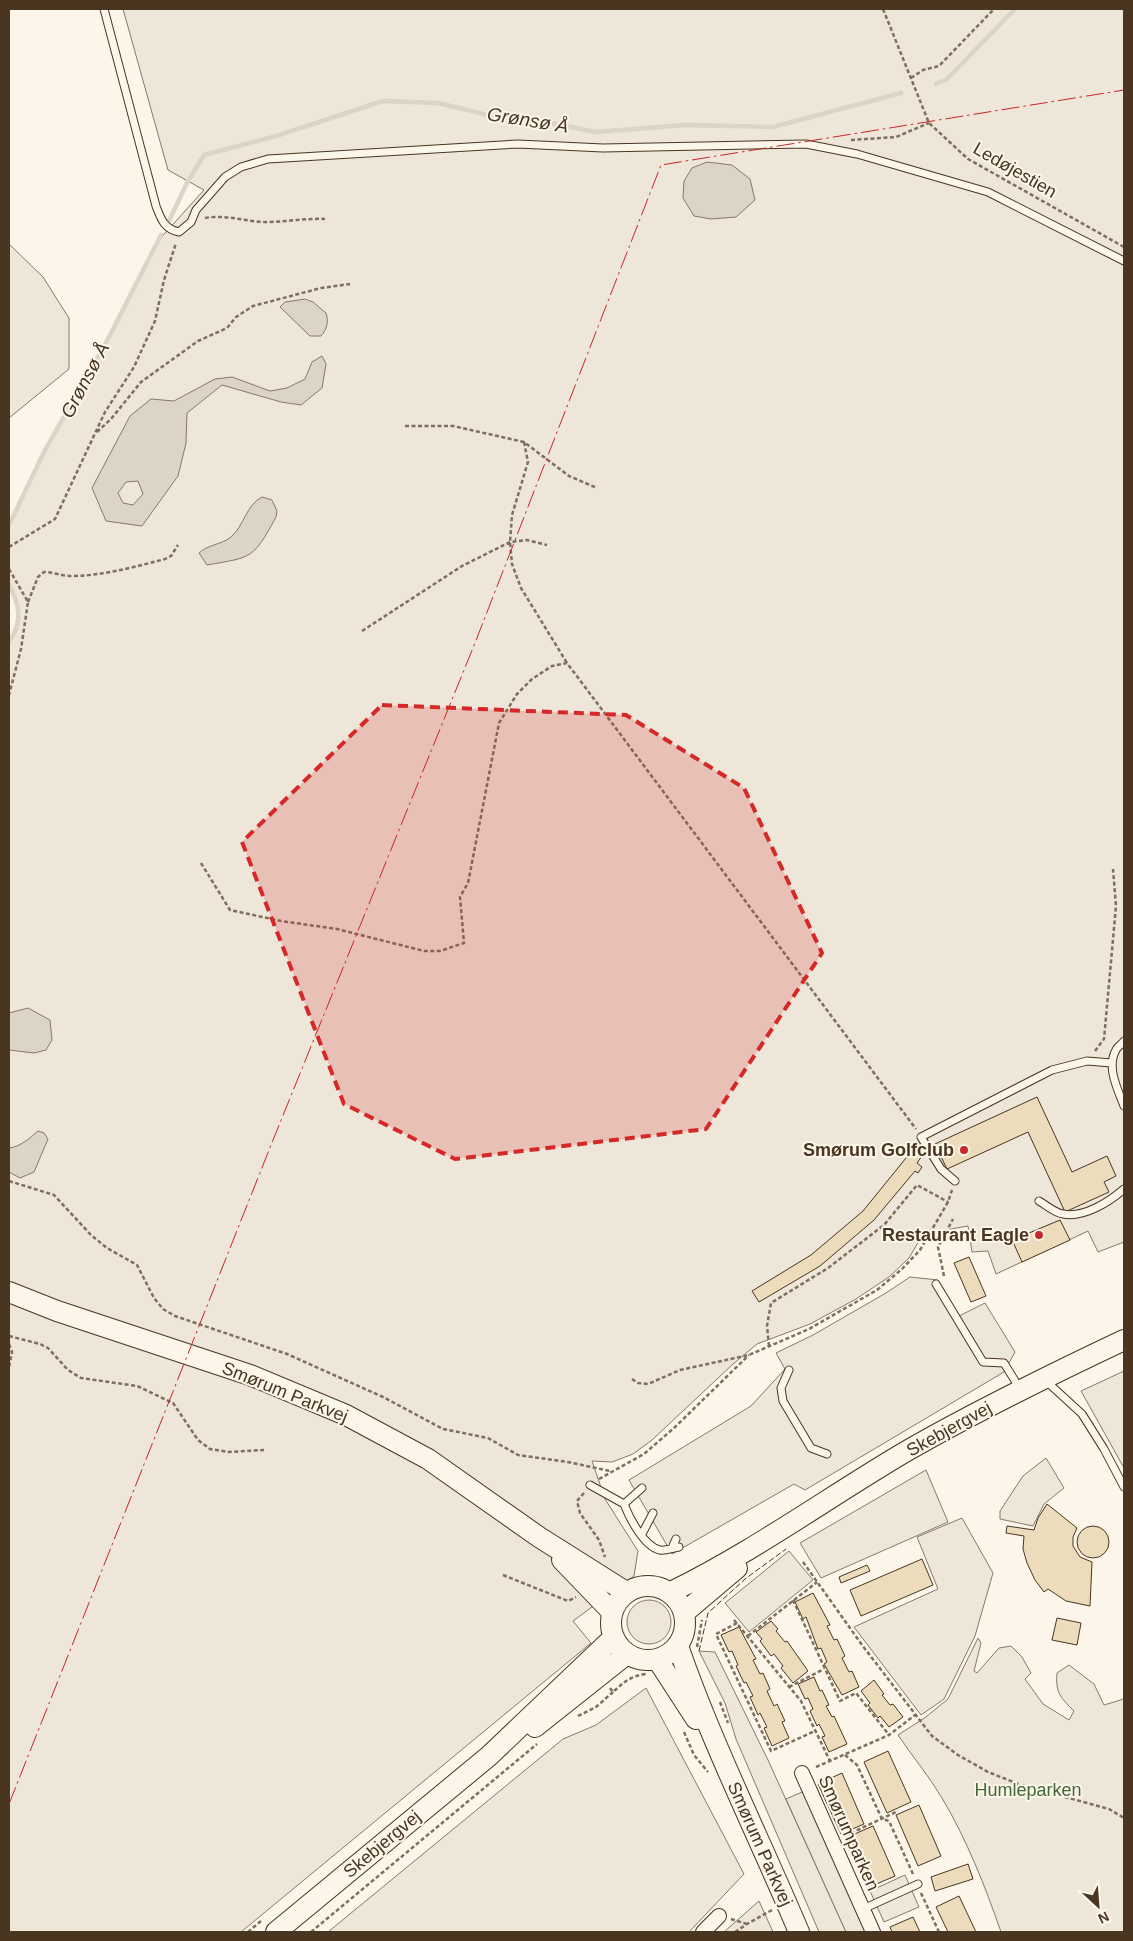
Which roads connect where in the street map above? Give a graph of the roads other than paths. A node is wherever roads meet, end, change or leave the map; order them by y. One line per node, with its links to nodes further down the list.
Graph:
1 (104, 9): 2 (lane)
2 (1124, 261)
3 (1124, 1041): 4 (lane)
4 (1112, 1063): 5 (lane); 6 (lane)
5 (1124, 1106)
6 (955, 1182)
7 (1124, 1189): 8 (lane)
8 (1039, 1201)
9 (936, 1284): 14 (lane)
10 (9, 1292): 23 (street, Smørum Parkvej)
11 (1124, 1340): 13 (street, Skebjergvej)
12 (789, 1370): 15 (lane)
13 (1042, 1378): 14 (street, Skebjergvej); 17 (lane)
14 (1020, 1390): 21 (street, Skebjergvej)
15 (827, 1454)
16 (590, 1485): 19 (lane)
17 (1124, 1487)
18 (642, 1488): 19 (lane)
19 (624, 1504): 22 (lane)
20 (653, 1513): 22 (lane)
21 (780, 1531): 26 (street, Skebjergvej); 28 (street, Skebjergvej)
22 (642, 1534): 24 (lane)
23 (539, 1537): 25 (street, Smørum Parkvej); 27 (street, Smørum Parkvej)
24 (676, 1539)
25 (626, 1592): 26 (street); 27 (street)
26 (671, 1592): 28 (street)
27 (612, 1612): 29 (street)
28 (694, 1612): 30 (street)
29 (614, 1637): 31 (street); 33 (street, Skebjergvej)
30 (687, 1648): 32 (street); 34 (street, Smørum Parkvej)
31 (627, 1654): 32 (street); 33 (street, Skebjergvej)
32 (655, 1668): 34 (street, Smørum Parkvej)
33 (488, 1756): 39 (street, Skebjergvej)
34 (720, 1757): 41 (street, Smørum Parkvej)
35 (802, 1773): 37 (street, Smørumparken)
36 (918, 1884): 37 (lane, Smørumparken)
37 (863, 1909): 42 (street, Smørumparken)
38 (719, 1916): 40 (street)
39 (276, 1932)
40 (703, 1932)
41 (799, 1932)
42 (873, 1932)

